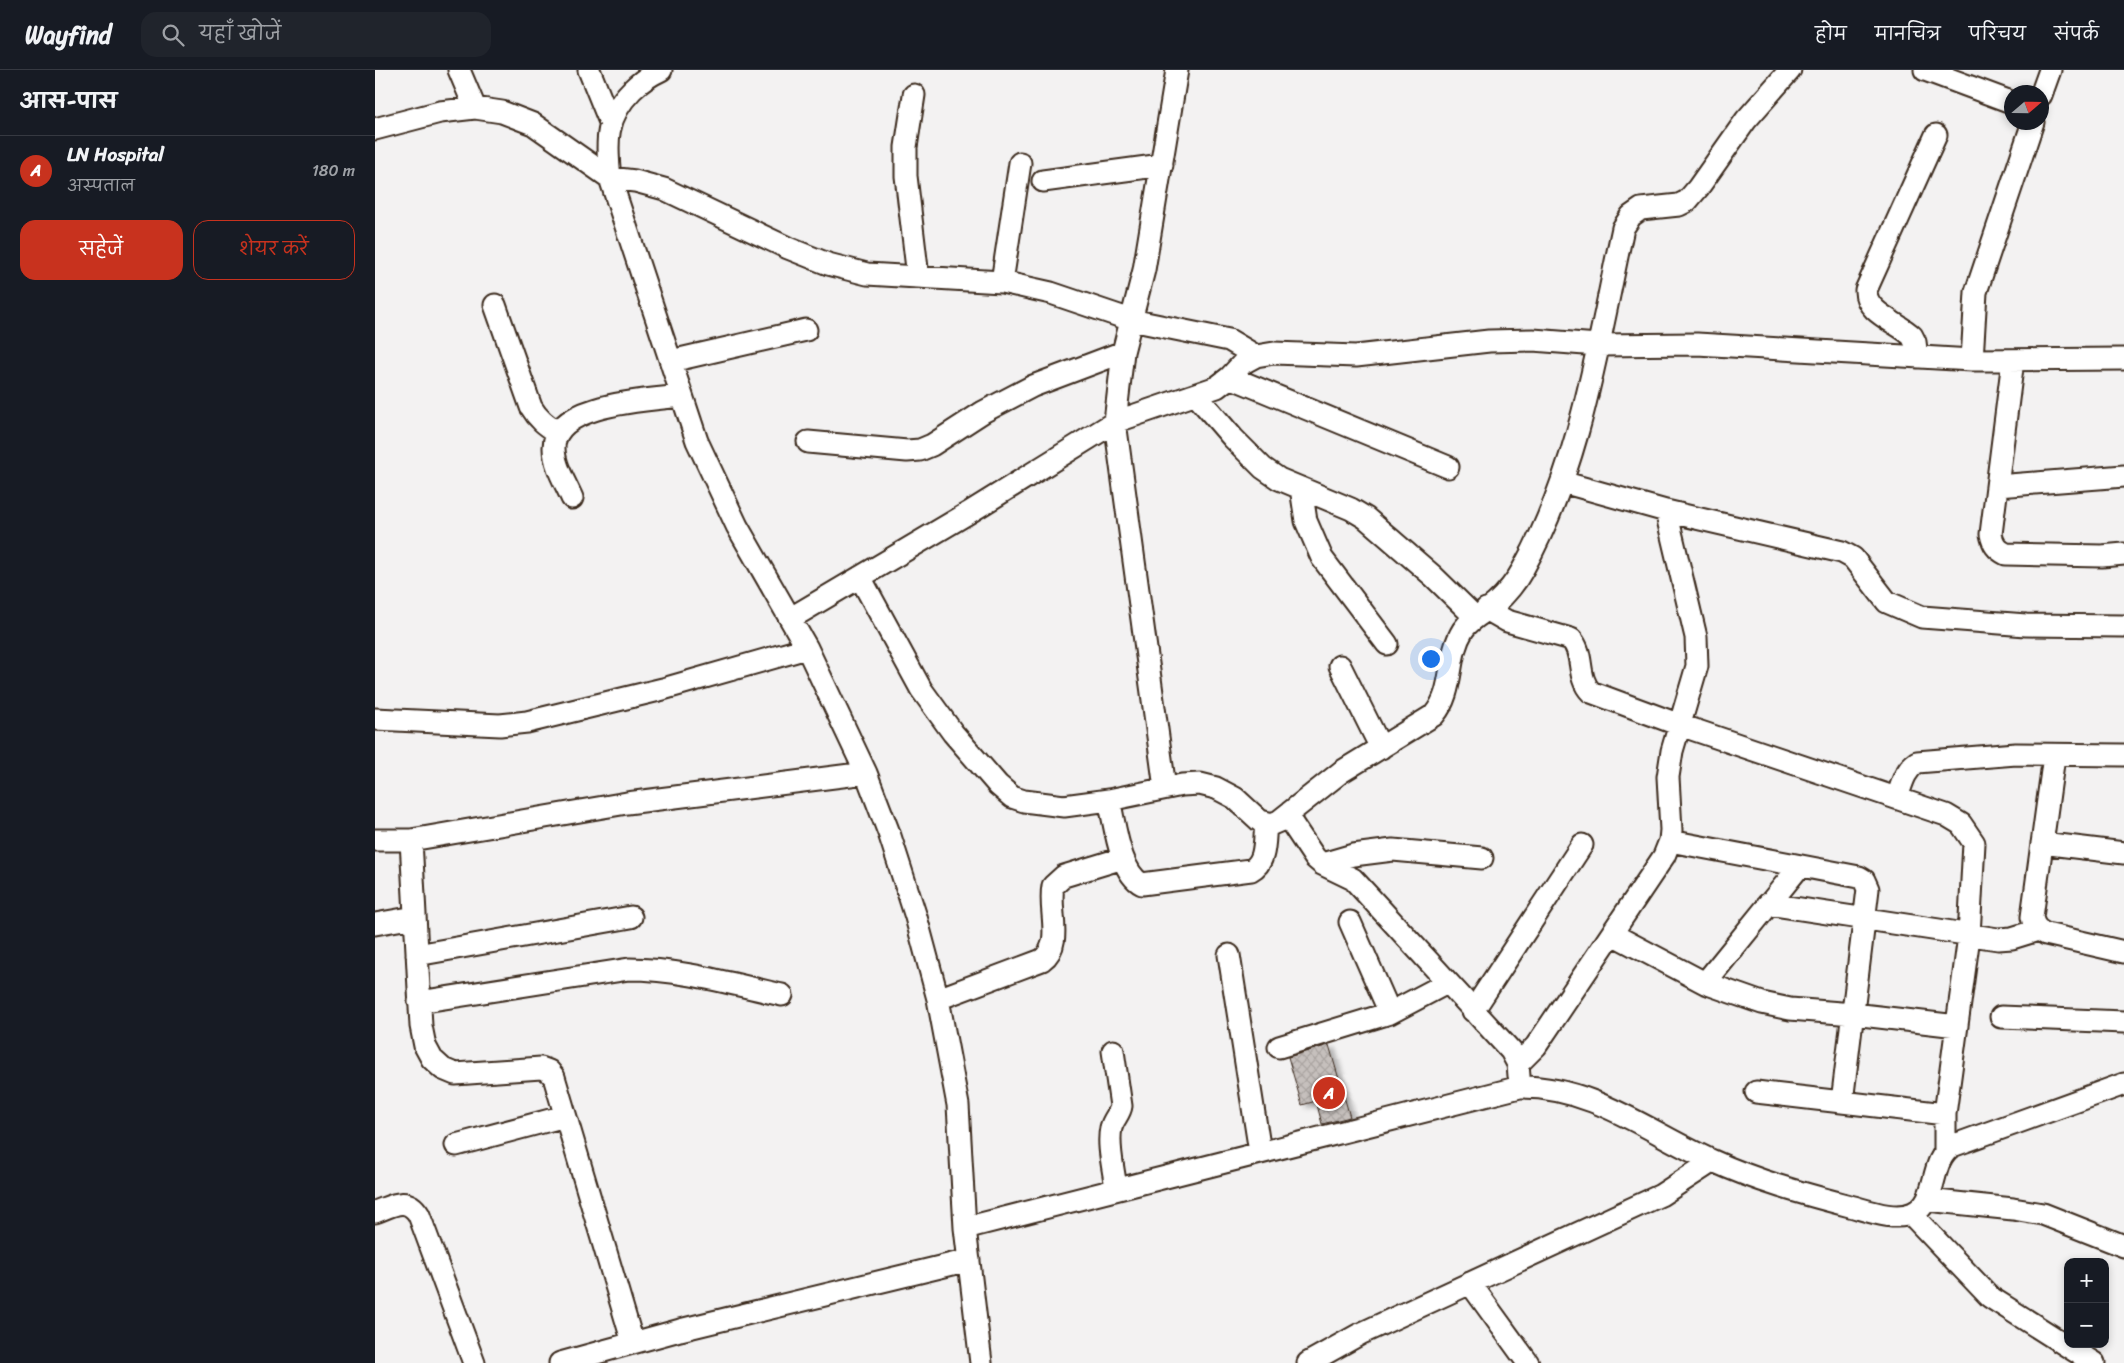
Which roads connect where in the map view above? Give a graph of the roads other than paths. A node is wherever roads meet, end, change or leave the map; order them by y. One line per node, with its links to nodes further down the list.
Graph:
1 (459, 70): 11 (street)
2 (589, 70): 12 (street)
3 (661, 70): 12 (street)
4 (1177, 70): 17 (street)
5 (1790, 70): 25 (street)
6 (1925, 70): 10 (street)
7 (2050, 70): 8 (street)
8 (2045, 85)
9 (914, 95): 20 (street)
10 (2004, 99)
11 (475, 108): 13 (street); 18 (street)
12 (610, 122): 18 (street)
13 (375, 129)
14 (2030, 130): 30 (street)
15 (1936, 135): 28 (street)
16 (1020, 163): 21 (street)
17 (1162, 165): 19 (street); 23 (street)
18 (610, 178): 20 (street); 32 (street)
19 (1043, 181)
20 (917, 277): 21 (street)
21 (1002, 282): 23 (street)
22 (495, 305): 37 (street)
23 (1131, 320): 26 (street); 27 (street)
24 (805, 330): 32 (street)
25 (1598, 345): 27 (street); 28 (street); 41 (street)
26 (1123, 352): 36 (street); 38 (street)
27 (1256, 356): 33 (street)
28 (1917, 357): 30 (street)
29 (2124, 359): 31 (street)
30 (1973, 360): 31 (street)
31 (2013, 360): 42 (street)
32 (671, 361): 35 (street)
33 (1230, 378): 34 (street); 39 (street)
34 (1196, 395): 36 (street); 43 (street)
35 (682, 396): 37 (street); 49 (street)
36 (1115, 422): 47 (street); 60 (street)
37 (557, 432): 44 (street)
38 (808, 442)
39 (1448, 467)
40 (2124, 476): 42 (street)
41 (1562, 482): 45 (street); 48 (street)
42 (1997, 486): 46 (street)
43 (1301, 488): 48 (street); 51 (street)
44 (572, 498)
45 (1666, 511): 50 (street); 55 (street)
46 (2124, 554)
47 (860, 578): 49 (street); 62 (street)
48 (1481, 613): 55 (street); 56 (street)
49 (791, 618): 52 (street)
50 (2124, 626)
51 (1387, 644)
52 (807, 648): 54 (street); 59 (street)
53 (1340, 666): 56 (street)
54 (375, 718)
55 (1680, 725): 61 (street); 67 (street)
56 (1381, 748): 63 (street)
57 (2124, 755): 58 (street)
58 (2054, 756): 61 (street); 68 (street)
59 (867, 773): 66 (street); 90 (street)
60 (1165, 788): 62 (street); 64 (street)
61 (1897, 798): 83 (street)
62 (1109, 800): 71 (street)
63 (1287, 816): 64 (street); 73 (street)
64 (1266, 824): 71 (street)
65 (377, 836): 66 (street)
66 (411, 840): 76 (street)
67 (1670, 841): 74 (street); 82 (street)
68 (2042, 842): 70 (street); 81 (street)
69 (1582, 845): 92 (street)
70 (2124, 853)
71 (1123, 858): 90 (street)
72 (1482, 858): 73 (street)
73 (1322, 864): 87 (street)
74 (1800, 866): 75 (street); 78 (street)
75 (1768, 904): 78 (street); 88 (street)
76 (415, 917): 80 (street); 85 (street)
77 (631, 917): 85 (street)
78 (1863, 920): 83 (street); 94 (street)
79 (1350, 922): 93 (street)
80 (375, 924)
81 (2038, 930): 83 (street); 84 (street)
82 (1612, 934): 88 (street); 100 (street)
83 (1969, 936): 97 (street)
84 (2124, 952)
85 (417, 955): 91 (street)
86 (1229, 955): 109 (street)
87 (1447, 982): 92 (street); 93 (street)
88 (1705, 983): 94 (street)
89 (782, 995): 91 (street)
90 (938, 999): 115 (street)
91 (419, 1002): 106 (street)
92 (1473, 1011): 100 (street)
93 (1390, 1013): 98 (street)
94 (1853, 1014): 97 (street); 104 (street)
95 (2001, 1017): 96 (street)
96 (2124, 1022)
97 (1957, 1026): 105 (street)
98 (1279, 1047)
99 (1113, 1052): 111 (street)
100 (1518, 1064): 102 (street)
101 (2124, 1084): 108 (street)
102 (1520, 1087): 109 (street); 110 (street)
103 (1756, 1092): 104 (street)
104 (1843, 1102): 105 (street)
105 (1945, 1114): 108 (street)
106 (565, 1116): 107 (street); 119 (street)
107 (456, 1145)
108 (1945, 1151): 112 (street)
109 (1260, 1152): 111 (street)
110 (1713, 1161): 114 (street); 118 (street)
111 (1116, 1189): 115 (street)
112 (1927, 1200): 114 (street); 116 (street)
113 (375, 1212): 120 (street)
114 (1911, 1214): 125 (street)
115 (965, 1228): 117 (street)
116 (2124, 1246)
117 (969, 1260): 119 (street); 122 (street)
118 (1470, 1283): 123 (street); 124 (street)
119 (633, 1343): 121 (street)
120 (474, 1363)
121 (560, 1363)
122 (981, 1363)
123 (1308, 1363)
124 (1528, 1363)
125 (2094, 1363)

